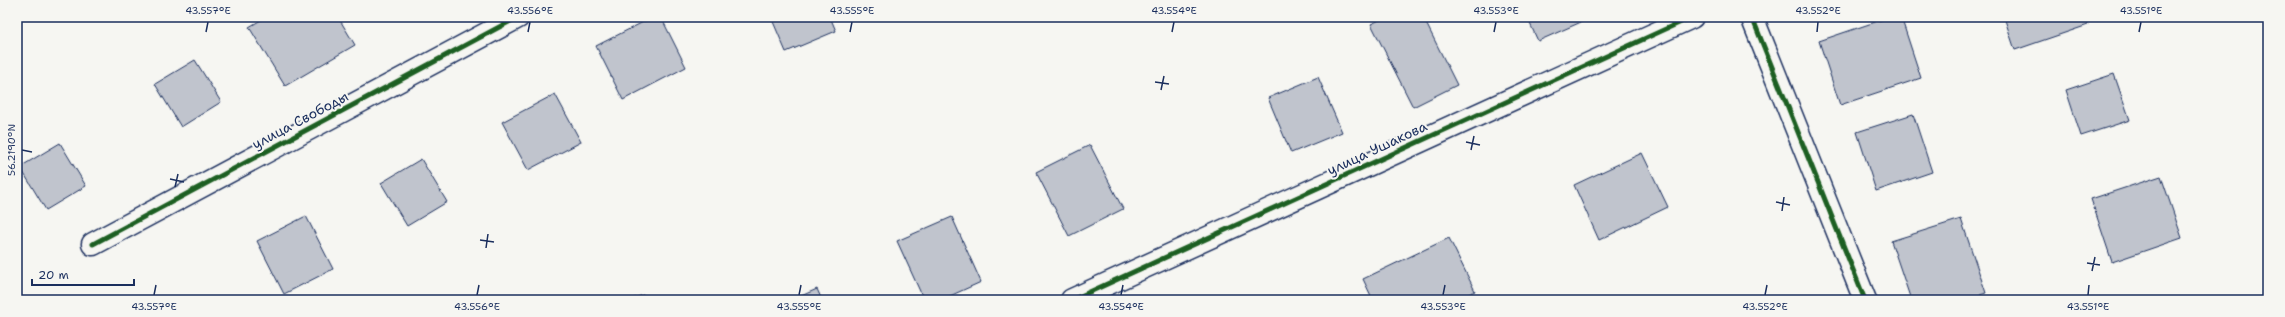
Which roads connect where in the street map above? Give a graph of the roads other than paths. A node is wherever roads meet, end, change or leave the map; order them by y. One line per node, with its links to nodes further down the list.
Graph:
1 (518, 17): 4 (street, улица Свободы)
2 (1692, 17): 5 (street, улица Ушакова)
3 (1752, 17): 6 (street)
4 (94, 244)
5 (1072, 300)
6 (1865, 300)

